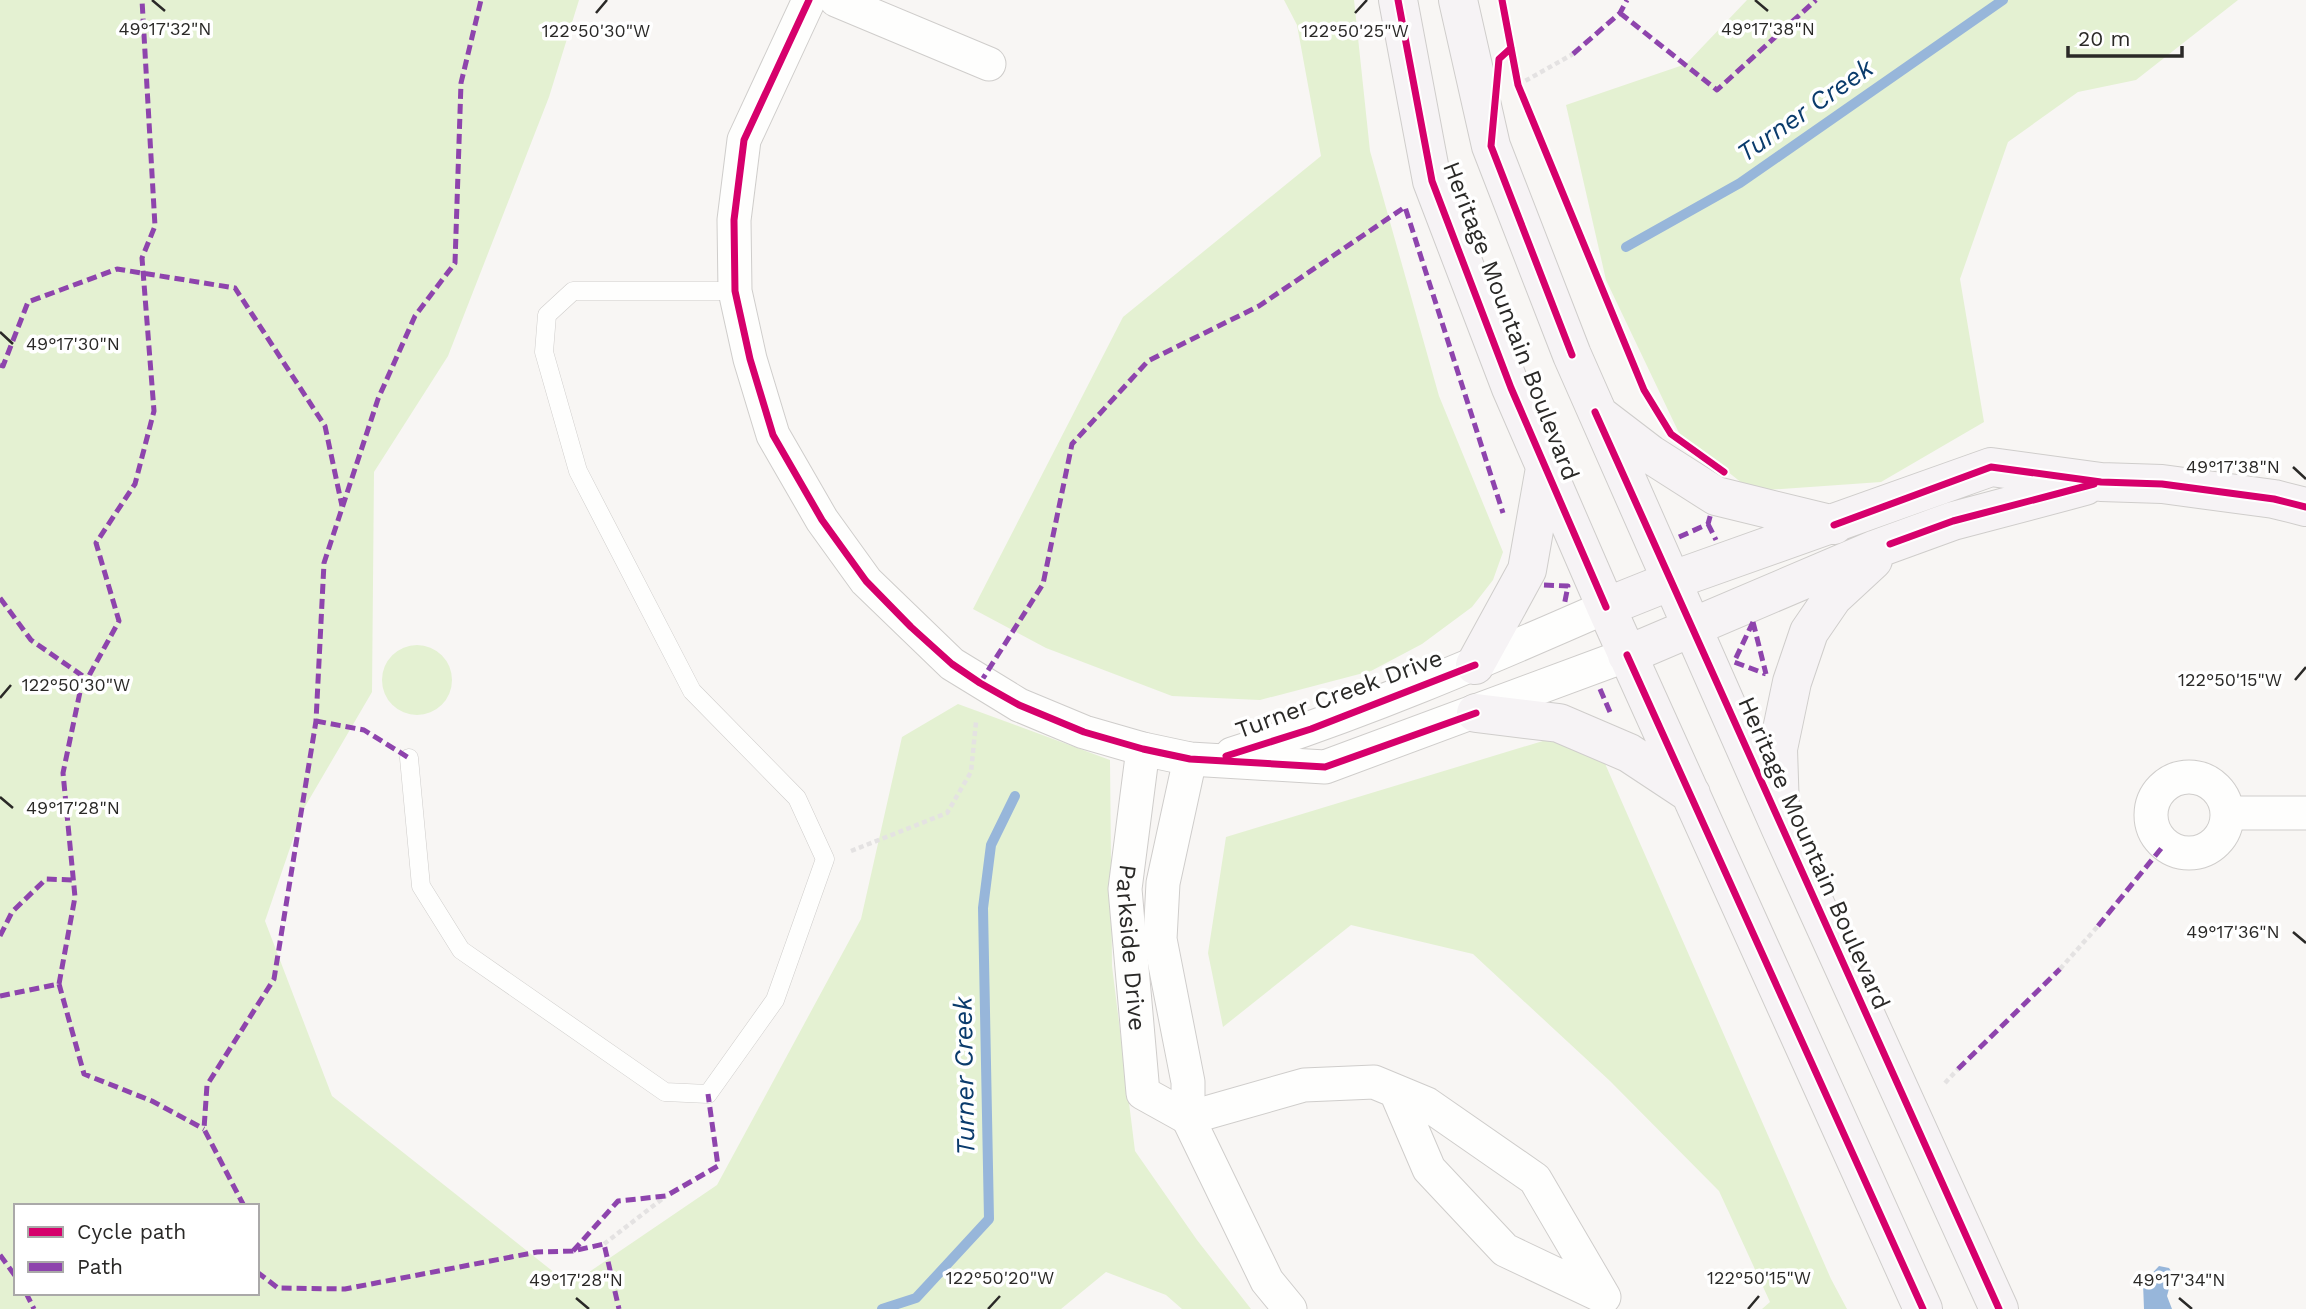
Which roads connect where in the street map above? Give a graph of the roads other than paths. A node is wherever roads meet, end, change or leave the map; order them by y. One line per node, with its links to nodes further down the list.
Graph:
1 (809, 0): 6 (street)
2 (835, 0): 5 (street)
3 (1398, 0): 8 (main road, Heritage Mountain Boulevard)
4 (1458, 0): 7 (main road, Heritage Mountain Boulevard)
5 (989, 64)
6 (735, 291): 19 (street); 20 (lane)
7 (1595, 412): 11 (main road); 13 (main road, Heritage Mountain Boulevard)
8 (1545, 468): 14 (main road, Heritage Mountain Boulevard); 17 (main road)
9 (2101, 482): 10 (main road, Turner Creek Drive); 11 (main road, Turner Creek Drive); 12 (main road, Turner Creek Drive)
10 (2306, 507)
11 (1834, 525): 13 (main road, Turner Creek Drive)
12 (1890, 544): 15 (main road, Turner Creek Drive); 25 (main road)
13 (1671, 582): 14 (main road, Turner Creek Drive); 15 (main road, Heritage Mountain Boulevard)
14 (1606, 607): 16 (main road, Heritage Mountain Boulevard); 17 (street, Turner Creek Drive)
15 (1691, 626): 16 (main road); 25 (main road, Heritage Mountain Boulevard)
16 (1627, 654): 18 (street); 22 (main road, Heritage Mountain Boulevard)
17 (1475, 665): 21 (street, Turner Creek Drive)
18 (1476, 713): 21 (street); 22 (main road)
19 (1143, 749): 21 (street); 27 (street, Parkside Drive)
20 (409, 758)
21 (1203, 759): 27 (street, Parkside Drive)
22 (1691, 794): 30 (main road, Heritage Mountain Boulevard)
23 (2228, 813): 24 (street)
24 (2306, 813)
25 (1781, 829): 31 (main road, Heritage Mountain Boulevard)
26 (1396, 1092): 27 (street); 28 (street); 28 (street)
27 (1188, 1118): 29 (street, Parkside Drive)
28 (1608, 1303)
29 (1290, 1309)
30 (1923, 1309)
31 (1999, 1309)

